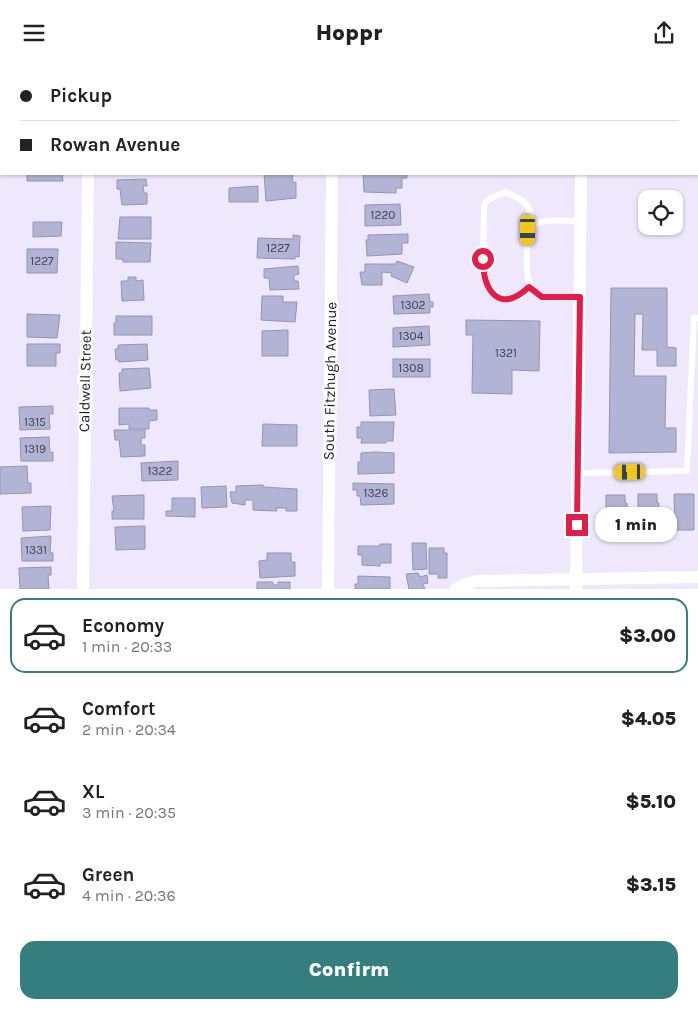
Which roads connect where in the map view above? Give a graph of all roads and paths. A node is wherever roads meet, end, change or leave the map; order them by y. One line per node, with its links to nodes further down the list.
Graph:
1 (88, 175): 12 (street, Caldwell Street)
2 (332, 175): 13 (street, South Fitzhugh Avenue)
3 (581, 175): 4 (street)
4 (580, 221): 5 (lane); 7 (street)
5 (532, 225): 6 (lane); 6 (lane)
6 (529, 287): 7 (lane)
7 (580, 297): 9 (street)
8 (698, 318): 9 (lane)
9 (577, 473): 11 (street)
10 (698, 577): 11 (street)
11 (576, 583): 14 (street)
12 (82, 589)
13 (328, 589)
14 (456, 589)

